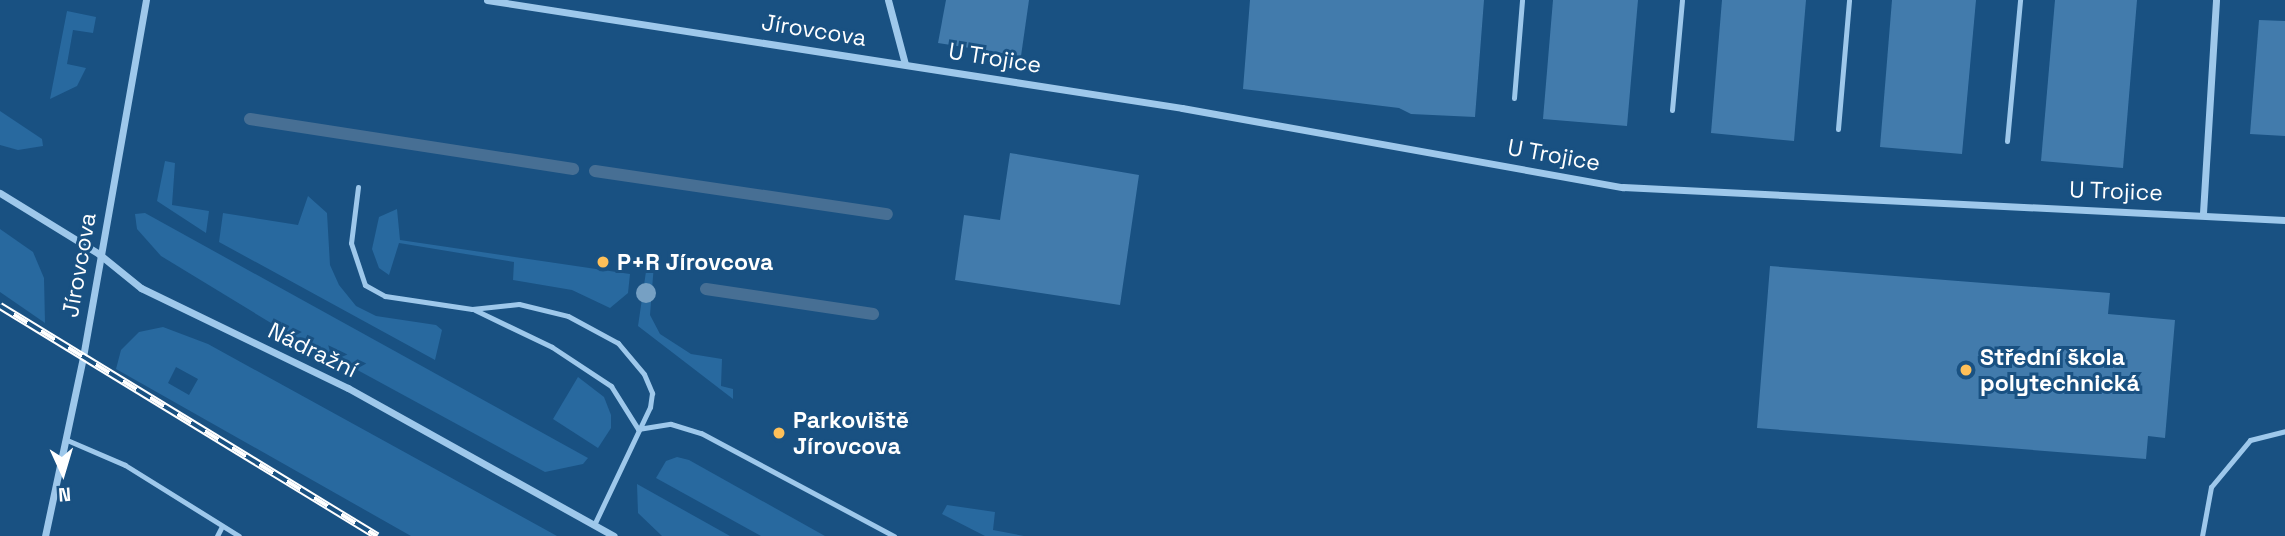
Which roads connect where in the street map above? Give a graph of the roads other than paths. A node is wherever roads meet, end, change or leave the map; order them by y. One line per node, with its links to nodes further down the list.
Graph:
1 (146, 0): 18 (street, Jírovcova)
2 (487, 0): 9 (street, Jírovcova)
3 (888, 0): 9 (street, Jírovcova)
4 (1522, 0): 10 (lane)
5 (1682, 0): 11 (lane)
6 (1849, 0): 12 (lane)
7 (2020, 0): 13 (lane)
8 (2216, 0): 16 (street)
9 (905, 64): 16 (street, U Trojice)
10 (1514, 98)
11 (1672, 110)
12 (1838, 129)
13 (2007, 141)
14 (358, 187): 19 (lane)
15 (0, 193): 18 (street, Nádražní)
16 (2203, 214): 17 (street, U Trojice)
17 (2285, 220)
18 (99, 254): 22 (street, Jírovcova); 23 (street, Nádražní)
19 (472, 309): 20 (lane); 20 (lane)
20 (638, 429): 23 (lane); 29 (lane)
21 (2285, 430): 30 (lane)
22 (67, 440): 24 (lane); 25 (street, Jírovcova)
23 (594, 525): 28 (street, Nádražní)
24 (222, 526): 26 (lane); 27 (lane)
25 (45, 536)
26 (217, 536)
27 (239, 536)
28 (614, 536)
29 (894, 536)
30 (2202, 536)

